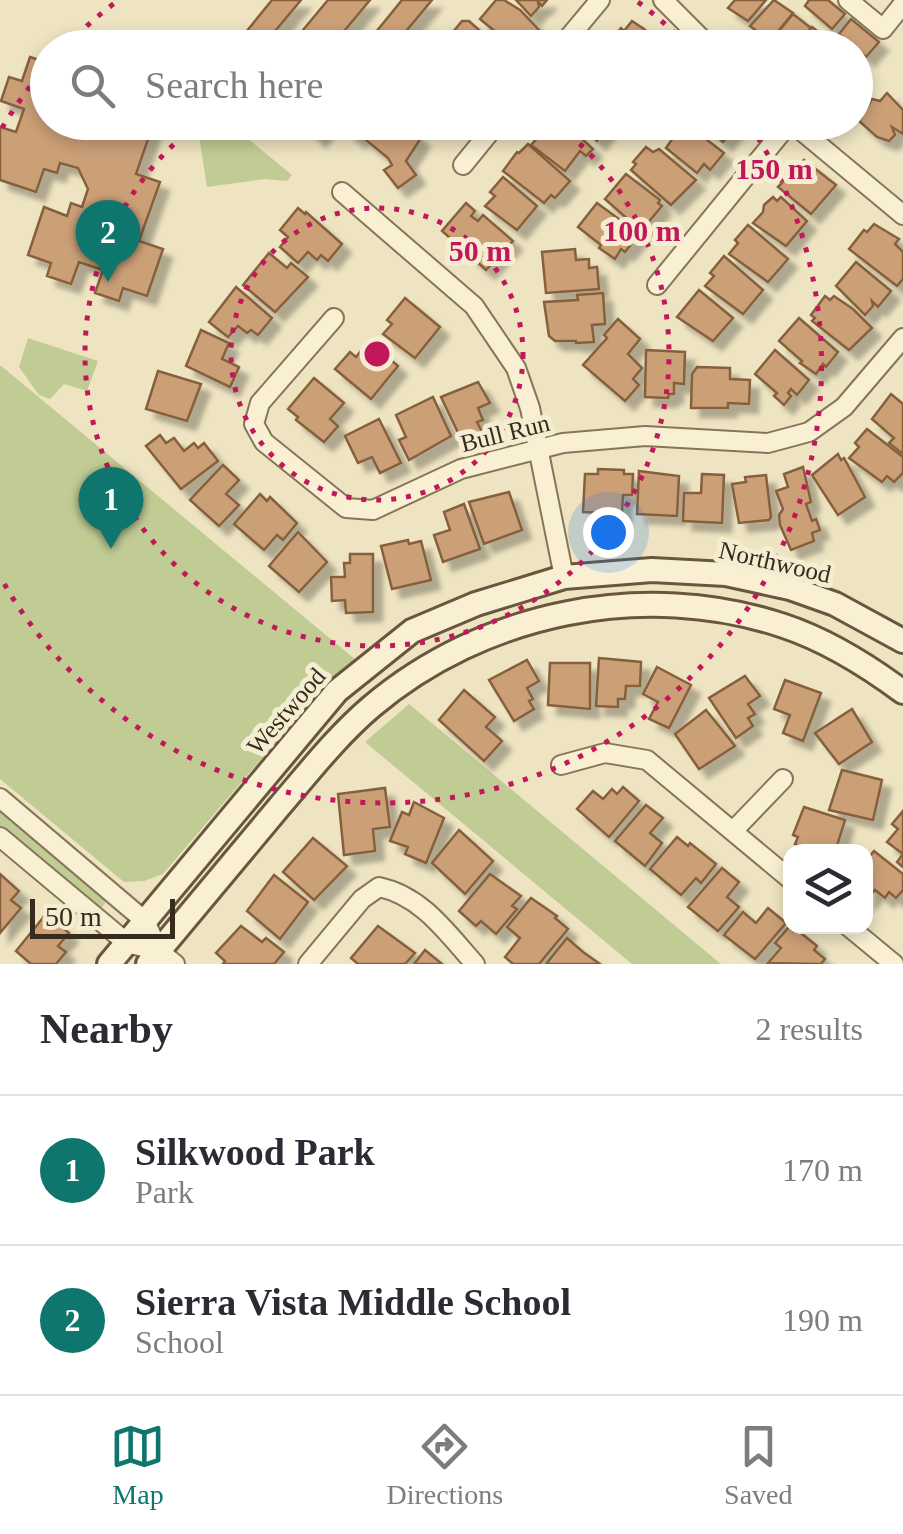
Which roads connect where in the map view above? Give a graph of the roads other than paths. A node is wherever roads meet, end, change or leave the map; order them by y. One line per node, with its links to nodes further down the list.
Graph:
1 (600, 0): 5 (street)
2 (662, 0): 6 (street)
3 (848, 0): 4 (street)
4 (903, 4)
5 (575, 30)
6 (693, 30)
7 (483, 140): 10 (street)
8 (776, 140): 13 (street)
9 (813, 140): 12 (street)
10 (463, 165)
11 (342, 192): 16 (street)
12 (903, 215)
13 (657, 285)
14 (334, 318): 16 (street, Bull Run)
15 (903, 338): 16 (street, Bull Run)
16 (539, 448): 17 (street)
17 (564, 577): 18 (street, Northwood); 26 (street, Westwood)
18 (903, 641)
19 (903, 692): 30 (street)
20 (561, 765): 23 (street)
21 (784, 779): 23 (street)
22 (0, 798): 26 (street)
23 (734, 832): 25 (street)
24 (0, 837): 28 (street)
25 (783, 873)
26 (145, 921): 28 (street, Westwood); 30 (street)
27 (858, 934): 34 (street)
28 (126, 943): 30 (street); 31 (street, Westwood)
29 (903, 953): 34 (street)
30 (161, 960)
31 (109, 964)
32 (308, 964): 33 (street)
33 (476, 964)
34 (894, 964)

